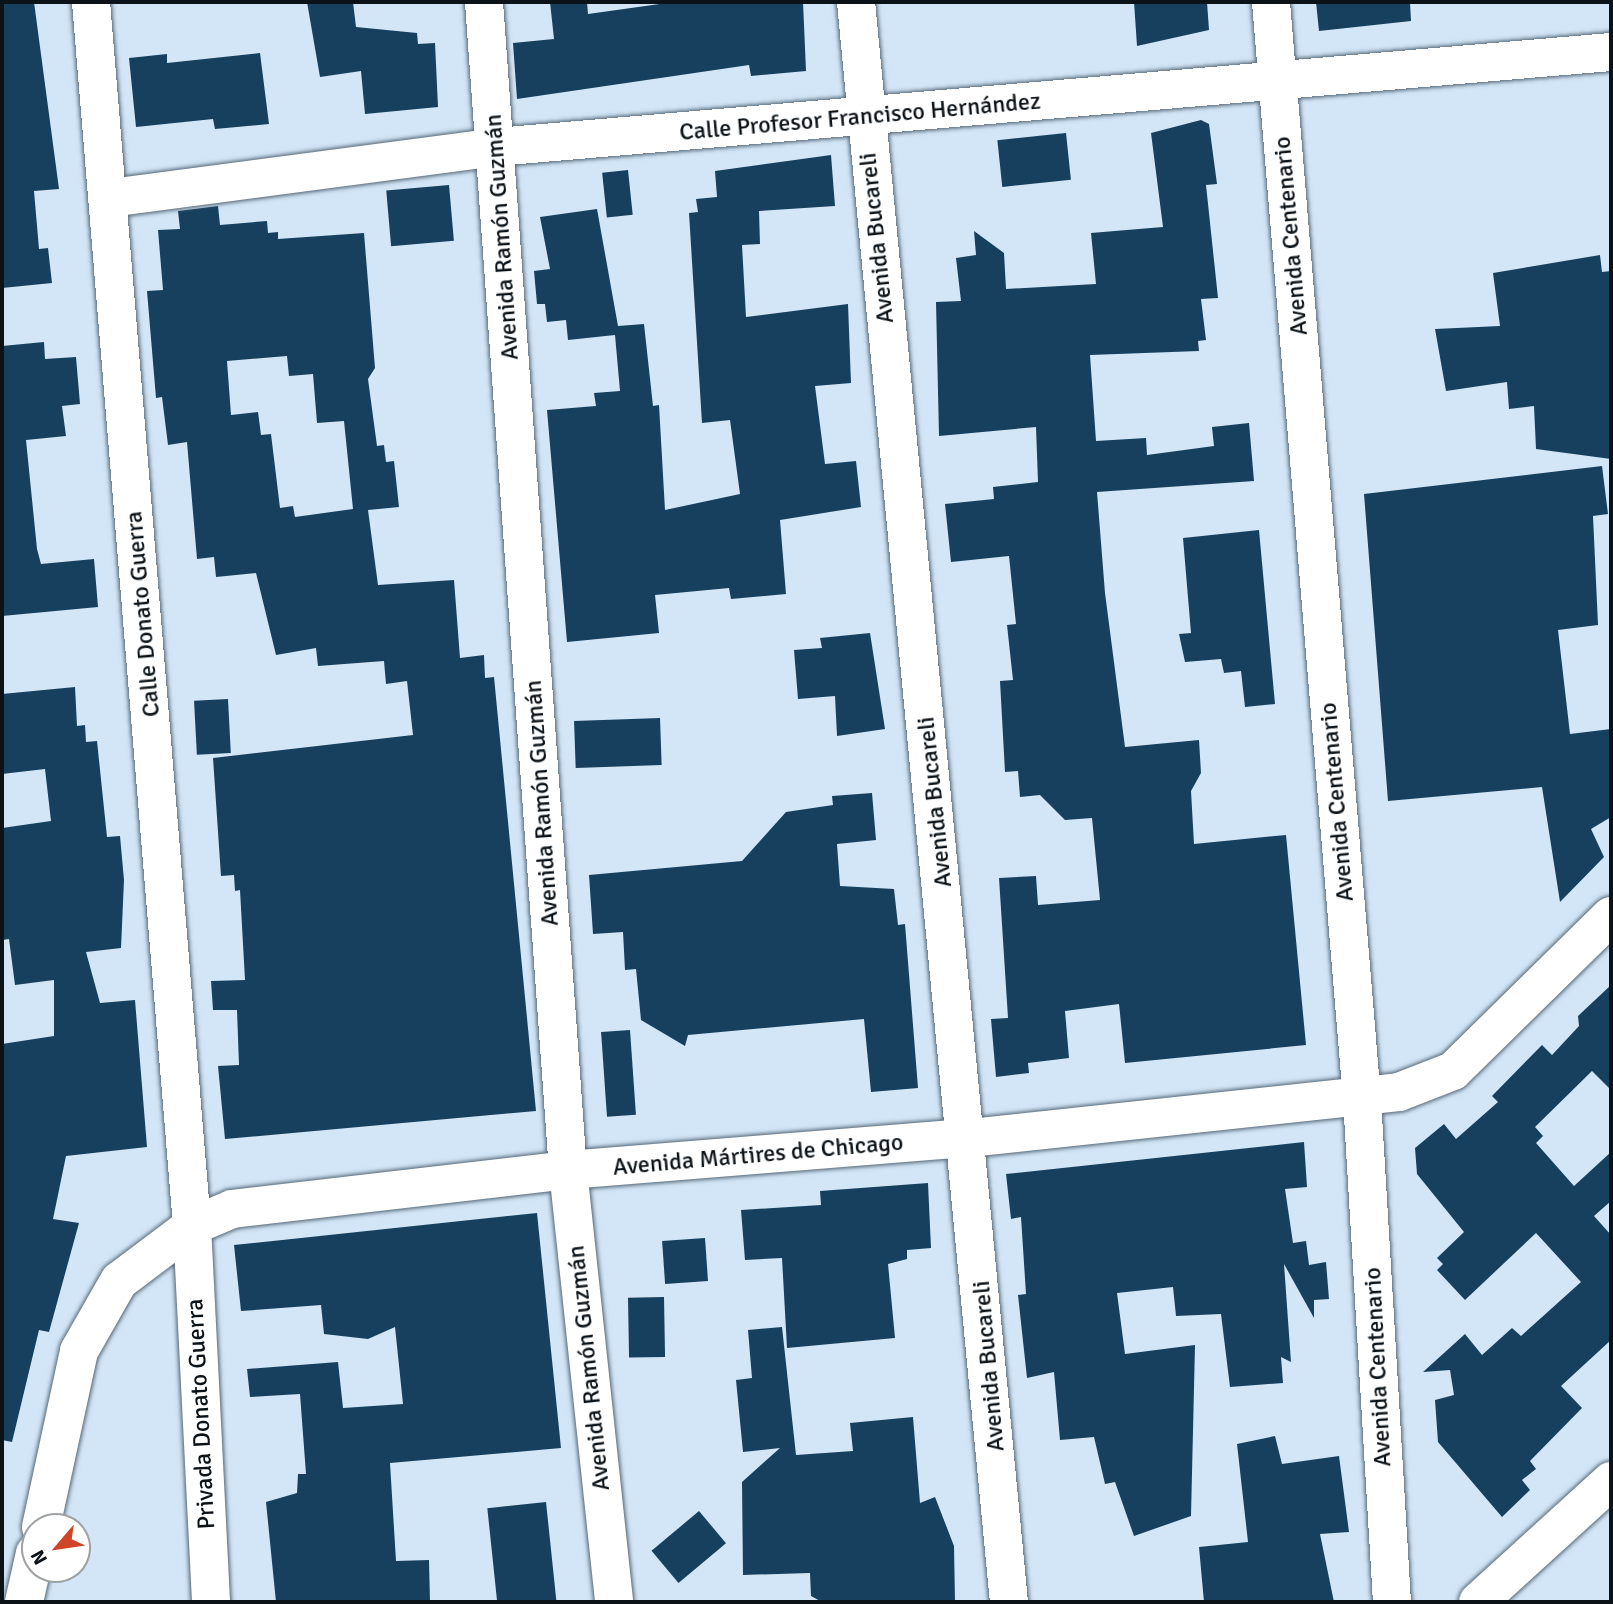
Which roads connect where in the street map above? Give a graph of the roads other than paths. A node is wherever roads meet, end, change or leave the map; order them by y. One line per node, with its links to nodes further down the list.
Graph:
1 (91, 2): 9 (street, Calle Donato Guerra)
2 (484, 2): 8 (street, Avenida Ramón Guzmán)
3 (856, 2): 7 (street, Avenida Bucareli)
4 (1271, 2): 6 (street, Avenida Centenario)
5 (1611, 52): 6 (street, Calle Profesor Francisco Hernández)
6 (1278, 82): 7 (street, Calle Profesor Francisco Hernández); 11 (street, Avenida Centenario)
7 (865, 117): 8 (street, Calle Profesor Francisco Hernández); 12 (street, Avenida Bucareli)
8 (496, 147): 9 (street, Calle Profesor Francisco Hernández); 13 (street, Avenida Ramón Guzmán)
9 (110, 198): 14 (street, Calle Donato Guerra)
10 (1611, 916): 11 (street, Avenida Mártires de Chicago)
11 (1362, 1099): 12 (street, Avenida Mártires de Chicago); 22 (street, Avenida Centenario)
12 (969, 1138): 13 (street, Avenida Mártires de Chicago); 21 (street, Avenida Bucareli)
13 (568, 1170): 14 (street, Avenida Mártires de Chicago); 20 (street, Avenida Ramón Guzmán)
14 (191, 1226): 16 (street, Avenida Mártires de Chicago); 19 (street, Privada Donato Guerra)
15 (1611, 1481): 23 (street)
16 (44, 1513)
17 (28, 1583): 18 (street)
18 (24, 1602)
19 (211, 1602)
20 (614, 1602)
21 (1009, 1602)
22 (1392, 1602)
23 (1478, 1602)

